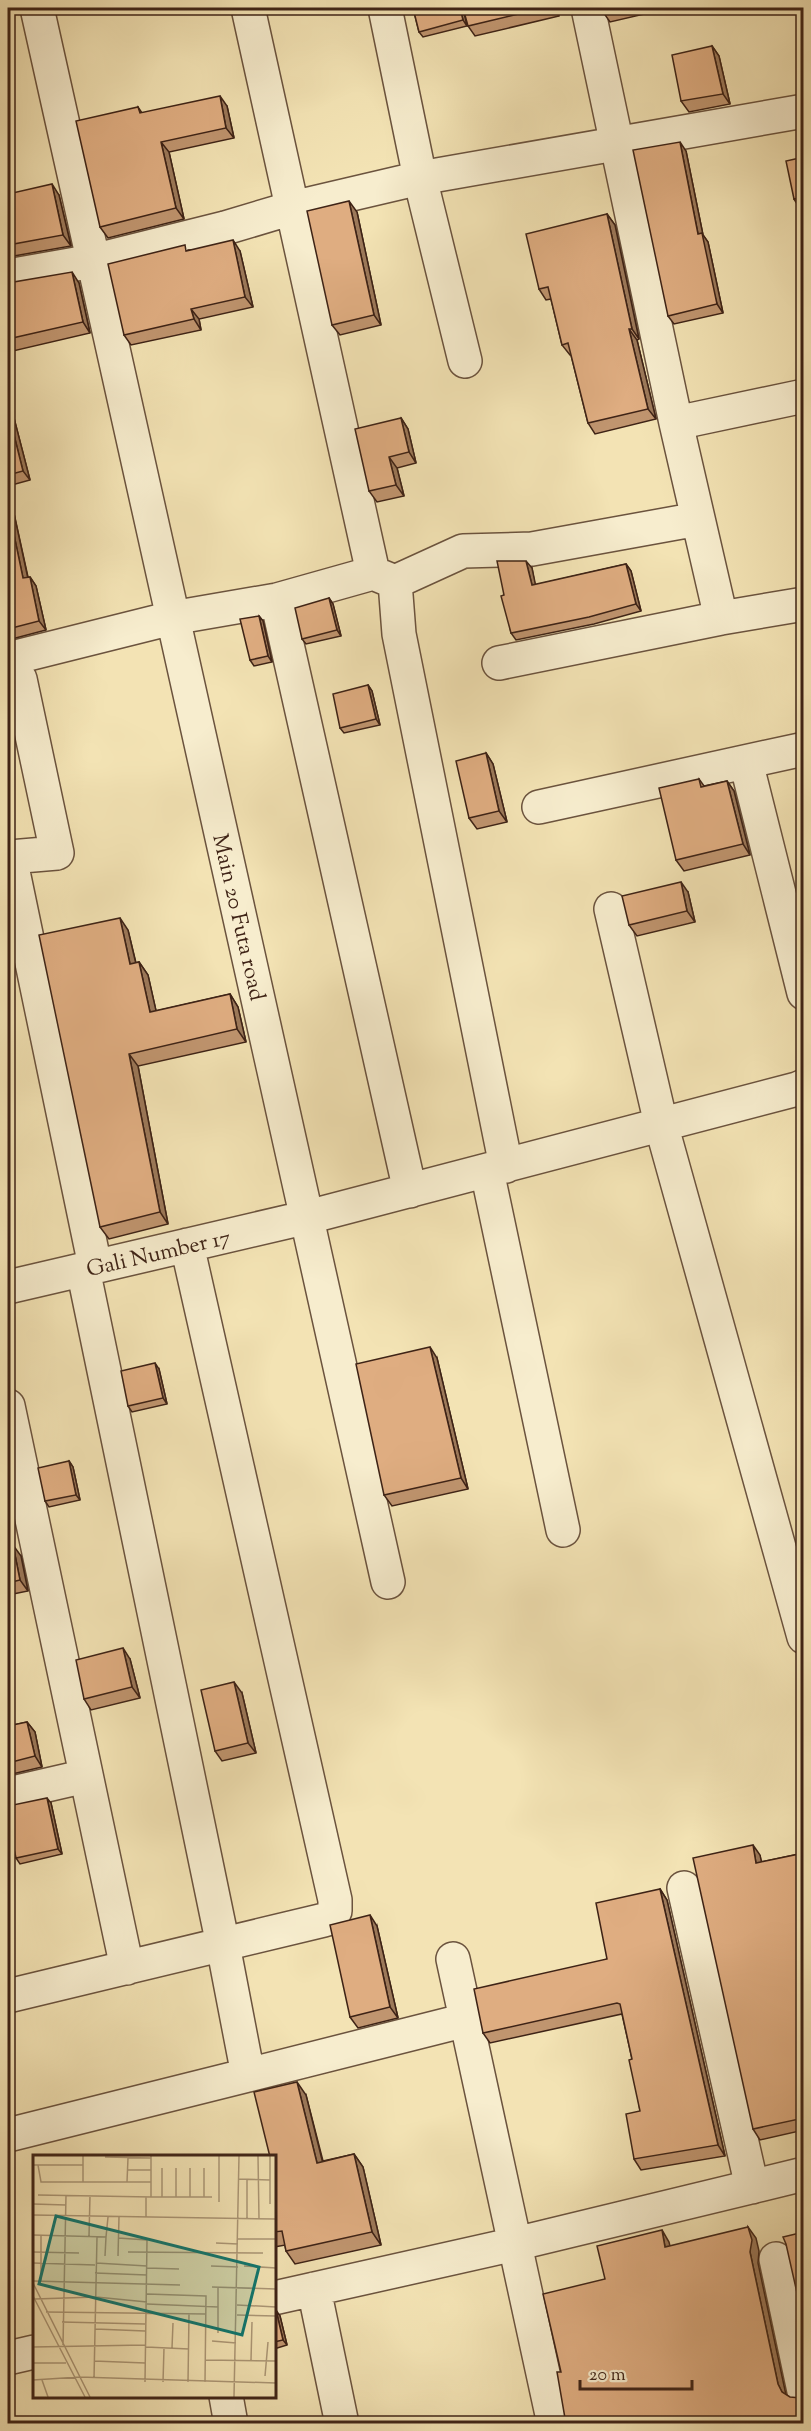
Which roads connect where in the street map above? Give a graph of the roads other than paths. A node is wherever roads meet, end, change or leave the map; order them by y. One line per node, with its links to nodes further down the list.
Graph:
1 (249, 8): 8 (street)
2 (385, 8): 7 (street)
3 (588, 8): 6 (street)
4 (44, 10): 9 (street, Main 20 Futa road)
5 (804, 111): 6 (street)
6 (617, 144): 7 (street); 13 (street)
7 (420, 178): 8 (street); 11 (street)
8 (292, 208): 9 (street); 15 (street)
9 (93, 261): 10 (street); 18 (street, Main 20 Futa road)
10 (8, 276)
11 (465, 361)
12 (804, 396): 13 (street)
13 (676, 423): 14 (street)
14 (698, 519): 15 (street); 19 (street)
15 (384, 577): 16 (street); 30 (street)
16 (277, 600): 18 (street); 31 (street)
17 (804, 604): 19 (street)
18 (172, 618): 20 (street); 32 (street, Main 20 Futa road)
19 (721, 618): 21 (street)
20 (8, 659)
21 (499, 663)
22 (8, 664): 34 (street)
23 (804, 749): 24 (street)
24 (746, 762): 25 (street); 27 (street)
25 (539, 807)
26 (611, 909): 29 (street)
27 (804, 993)
28 (804, 1086): 29 (street, Gali Number 17)
29 (661, 1124): 30 (street, Gali Number 17); 39 (street)
30 (496, 1168): 31 (street, Gali Number 17); 37 (street)
31 (410, 1191): 32 (street, Gali Number 17)
32 (308, 1217): 33 (street, Gali Number 17); 38 (street, Main 20 Futa road)
33 (187, 1245): 34 (street, Gali Number 17); 43 (street)
34 (89, 1267): 35 (street, Gali Number 17); 43 (street)
35 (8, 1287)
36 (8, 1406): 40 (street)
37 (563, 1530)
38 (388, 1582)
39 (804, 1637)
40 (86, 1776): 41 (street); 45 (street)
41 (8, 1794)
42 (684, 1888): 51 (street)
43 (224, 1945): 45 (street); 48 (street)
44 (453, 1959): 47 (street)
45 (127, 1968): 46 (street)
46 (8, 1996)
47 (466, 2019): 48 (street); 52 (street)
48 (248, 2074): 49 (street)
49 (8, 2135)
50 (804, 2174): 51 (street)
51 (752, 2187): 52 (street)
52 (515, 2244): 54 (street); 62 (street)
53 (776, 2259): 58 (street)
54 (314, 2289): 55 (street); 61 (street)
55 (276, 2298)
56 (33, 2352): 57 (street)
57 (8, 2358)
58 (804, 2391)
59 (226, 2398): 60 (street)
60 (231, 2424)
61 (342, 2424)
62 (554, 2424)

